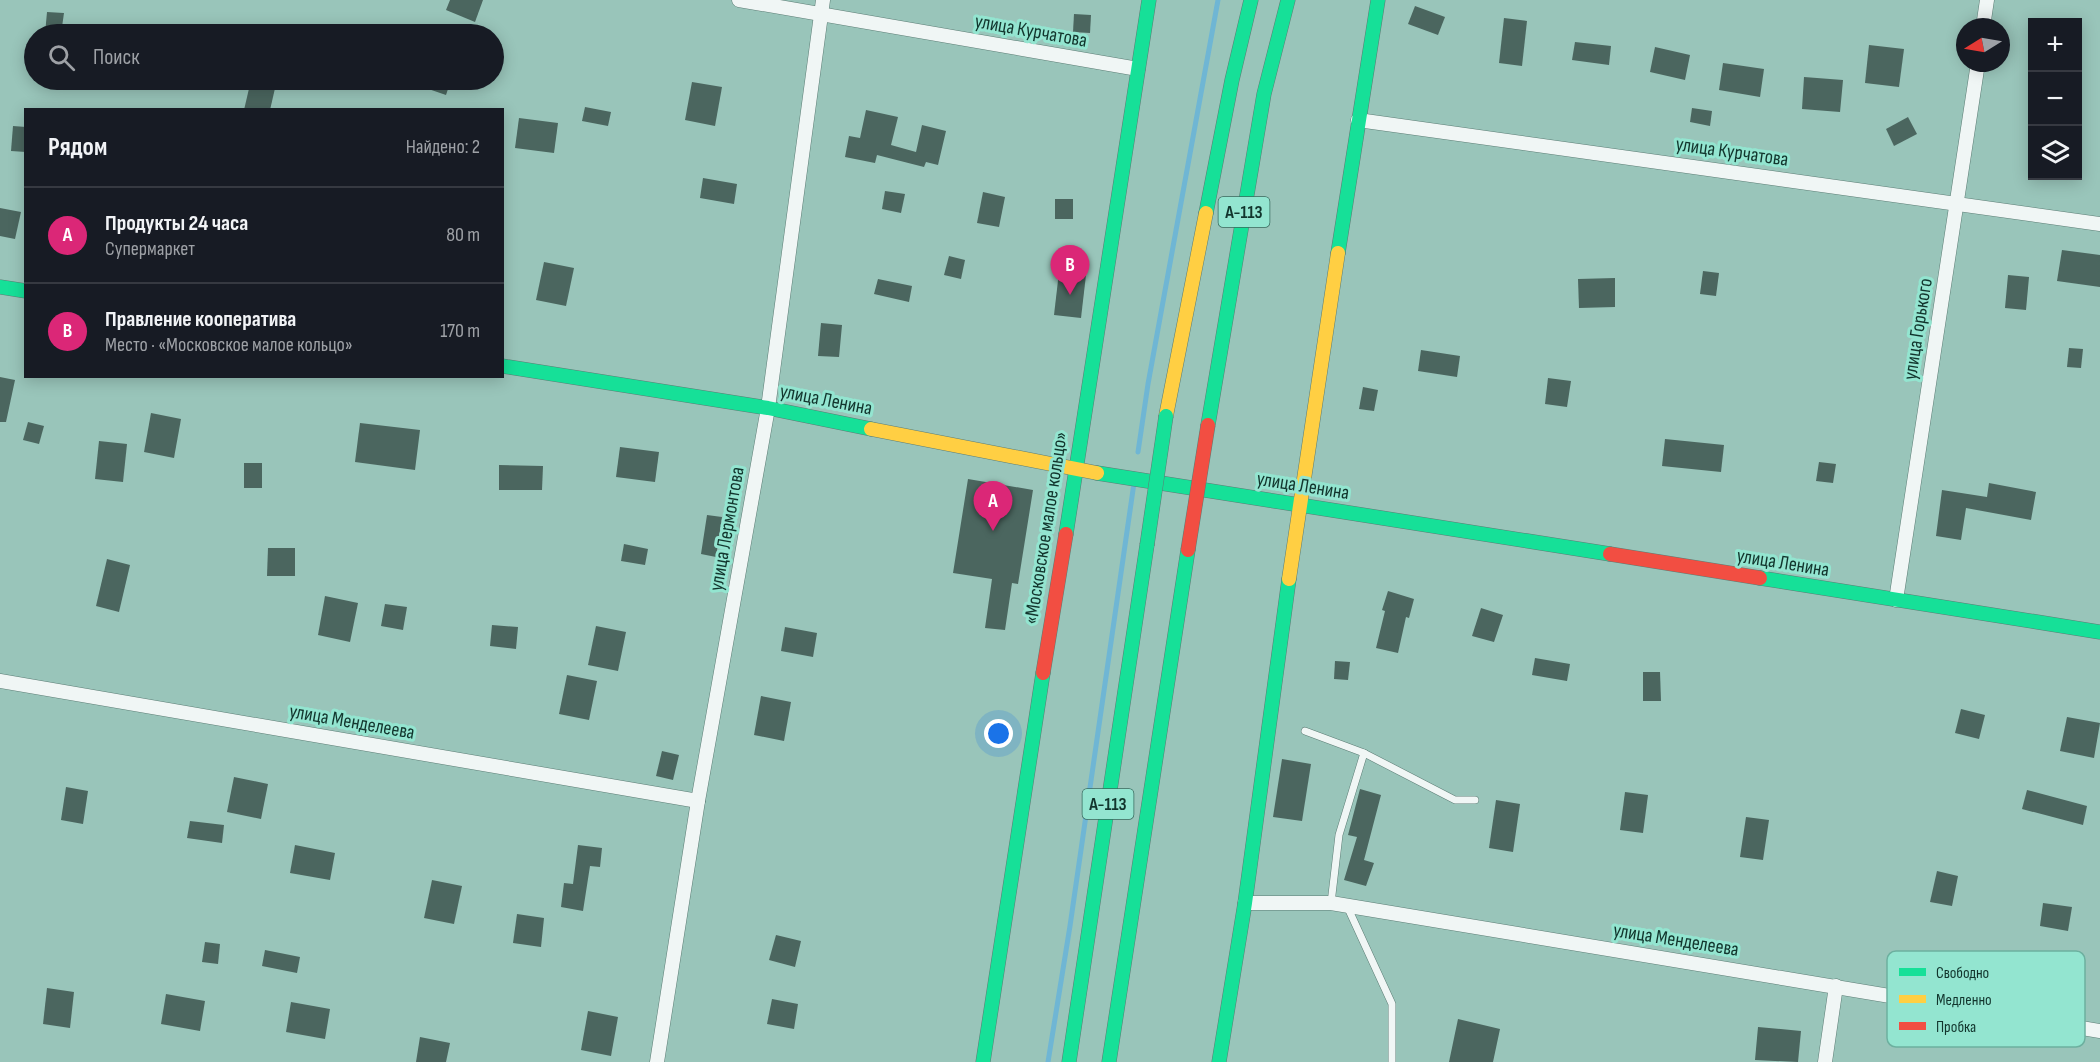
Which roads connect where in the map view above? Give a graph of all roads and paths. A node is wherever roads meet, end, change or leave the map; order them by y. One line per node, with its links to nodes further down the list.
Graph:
1 (739, 0): 7 (street, улица Курчатова)
2 (1149, 0): 9 (main road, «Московское малое кольцо»)
3 (1251, 0): 36 (main road, А-113, bridge)
4 (1288, 0): 37 (main road, А-113, bridge)
5 (1378, 0): 11 (main road)
6 (1988, 0): 8 (street)
7 (822, 7): 9 (street, улица Курчатова); 17 (street, улица Лермонтова)
8 (1985, 18)
9 (1138, 69): 18 (main road, «Московское малое кольцо»)
10 (1977, 72): 12 (street, улица Горького)
11 (1358, 120): 12 (street, улица Курчатова); 19 (main road)
12 (1957, 203): 13 (street, улица Курчатова); 20 (street, улица Горького)
13 (2100, 224)
14 (0, 287): 15 (main road)
15 (24, 291)
16 (504, 366): 17 (main road, улица Ленина)
17 (768, 408): 18 (main road, улица Ленина); 26 (street, улица Лермонтова)
18 (1076, 470): 19 (main road, улица Ленина); 35 (main road, «Московское малое кольцо»)
19 (1299, 505): 20 (main road, улица Ленина); 27 (main road)
20 (1896, 600): 21 (main road, улица Ленина)
21 (2100, 632)
22 (0, 681): 26 (street, улица Менделеева)
23 (1305, 731): 24 (lane)
24 (1364, 753): 25 (lane); 28 (lane)
25 (1475, 800)
26 (698, 801): 34 (street, улица Лермонтова)
27 (1245, 903): 28 (street, улица Менделеева); 38 (main road)
28 (1331, 903): 29 (street, улица Менделеева)
29 (1347, 906): 30 (street, улица Менделеева); 39 (lane)
30 (1836, 986): 31 (street, улица Менделеева); 40 (street)
31 (1887, 994)
32 (2085, 1028): 33 (street, улица Менделеева)
33 (2100, 1030)
34 (657, 1062)
35 (983, 1062)
36 (1070, 1062)
37 (1109, 1062)
38 (1219, 1062)
39 (1392, 1062)
40 (1825, 1062)

